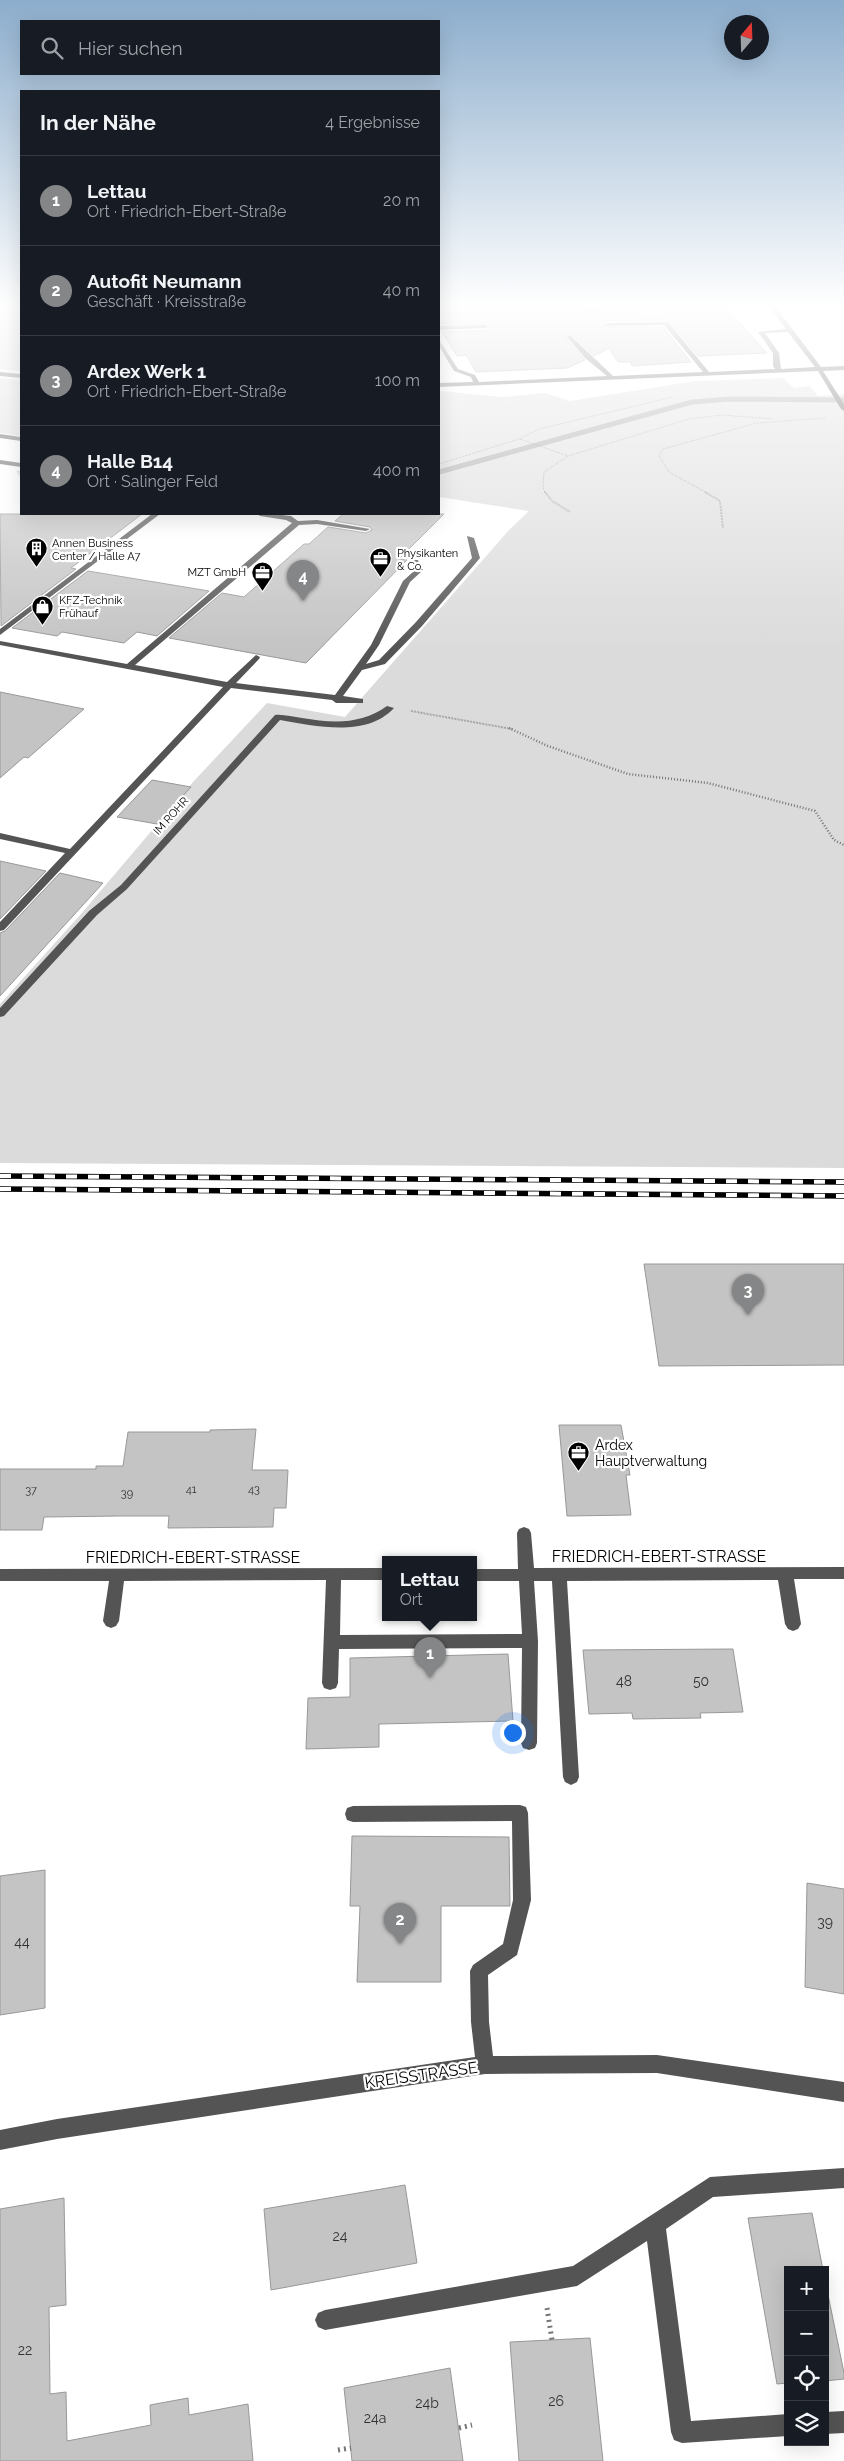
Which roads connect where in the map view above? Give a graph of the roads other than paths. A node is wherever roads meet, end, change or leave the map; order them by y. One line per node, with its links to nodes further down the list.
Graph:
1 (0, 436): 2 (street)
2 (20, 439)
3 (0, 462): 4 (street)
4 (20, 465)
5 (155, 515): 11 (street)
6 (267, 515): 7 (street)
7 (297, 523): 8 (street); 14 (street)
8 (366, 529)
9 (470, 538): 15 (street)
10 (415, 562): 15 (street)
11 (0, 633)
12 (0, 643): 14 (street)
13 (256, 657): 16 (street)
14 (128, 667): 16 (street)
15 (359, 668): 17 (street)
16 (228, 685): 17 (street); 21 (street)
17 (336, 700): 18 (street)
18 (360, 701)
19 (390, 708): 23 (street, IM ROHR)
20 (0, 836): 21 (street)
21 (72, 852): 22 (street)
22 (0, 928)
23 (0, 1014)
24 (524, 1533): 33 (street)
25 (785, 1573): 26 (street, FRIEDRICH-EBERT-STRASSE); 30 (street, FRIEDRICH-EBERT-STRASSE); 35 (street)
26 (844, 1573)
27 (334, 1574): 28 (street, FRIEDRICH-EBERT-STRASSE); 32 (street, FRIEDRICH-EBERT-STRASSE); 37 (street)
28 (382, 1574)
29 (477, 1574): 33 (street, FRIEDRICH-EBERT-STRASSE)
30 (560, 1574): 33 (street, FRIEDRICH-EBERT-STRASSE); 40 (street)
31 (0, 1575): 32 (street, FRIEDRICH-EBERT-STRASSE)
32 (117, 1575): 34 (street)
33 (526, 1575): 36 (street)
34 (111, 1620)
35 (793, 1624)
36 (530, 1641): 37 (street); 39 (street)
37 (331, 1642): 38 (street)
38 (330, 1683)
39 (529, 1743)
40 (571, 1777)
41 (353, 1814): 42 (street)
42 (485, 2065): 43 (street, KREISSTRASSE); 44 (street, KREISSTRASSE)
43 (844, 2092)
44 (0, 2140)
45 (844, 2178): 46 (street)
46 (655, 2224): 47 (street); 50 (street)
47 (325, 2320)
48 (844, 2422): 49 (street)
49 (829, 2423)
50 (784, 2425)

